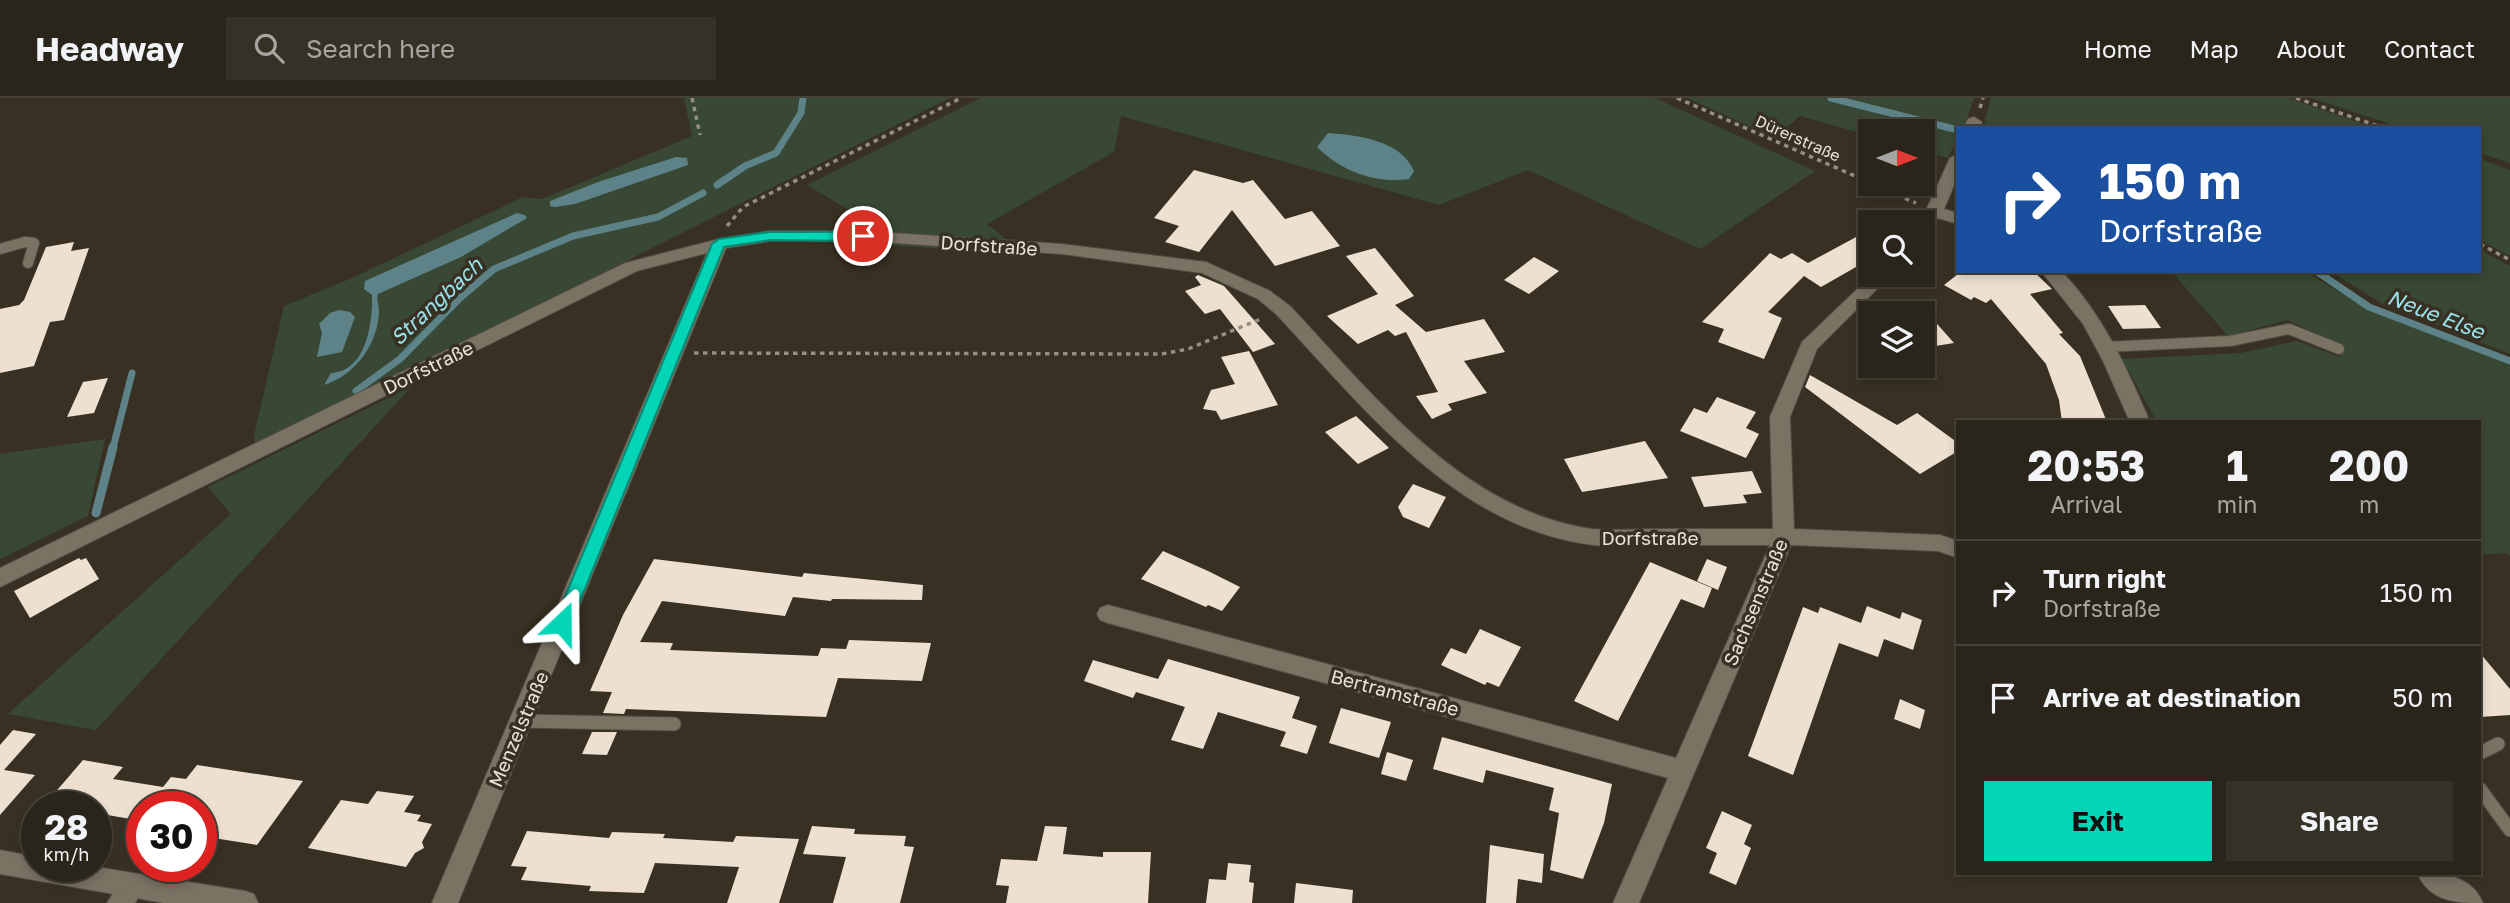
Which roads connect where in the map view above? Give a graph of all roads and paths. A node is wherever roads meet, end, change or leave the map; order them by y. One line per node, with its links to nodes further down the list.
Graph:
1 (692, 98): 6 (path)
2 (961, 98): 14 (path)
3 (1677, 98): 8 (path, Dürerstraße)
4 (2296, 98): 5 (path)
5 (2378, 126)
6 (700, 135)
7 (1956, 162): 11 (street)
8 (1858, 177)
9 (1893, 196): 10 (path, Dürerstraße)
10 (1916, 210)
11 (1933, 210)
12 (1935, 218): 13 (street)
13 (1956, 219)
14 (719, 244): 21 (street, Dorfstraße); 24 (street, Menzelstraße); 28 (street, Dorfstraße)
15 (2481, 245): 17 (path)
16 (0, 248): 18 (lane)
17 (2510, 260)
18 (28, 263)
19 (2052, 273): 22 (street)
20 (1870, 287): 26 (street, Sachsenstraße)
21 (1283, 310): 24 (path); 26 (street, Dorfstraße)
22 (2104, 347): 23 (lane); 25 (street)
23 (2339, 349)
24 (676, 353): 30 (street, Menzelstraße)
25 (2139, 420)
26 (1784, 537): 27 (street, Dorfstraße); 34 (street, Sachsenstraße)
27 (1956, 549)
28 (0, 578)
29 (1108, 614): 34 (street, Bertramstraße)
30 (521, 721): 31 (lane); 41 (street, Menzelstraße)
31 (674, 724)
32 (2498, 744): 33 (lane)
33 (2481, 752)
34 (1683, 771): 42 (street, Sachsenstraße)
35 (2481, 790): 36 (lane)
36 (2510, 830)
37 (0, 862): 39 (street)
38 (2433, 875): 43 (street)
39 (126, 895): 40 (street)
40 (245, 903)
41 (445, 903)
42 (1626, 903)
43 (2470, 903)

